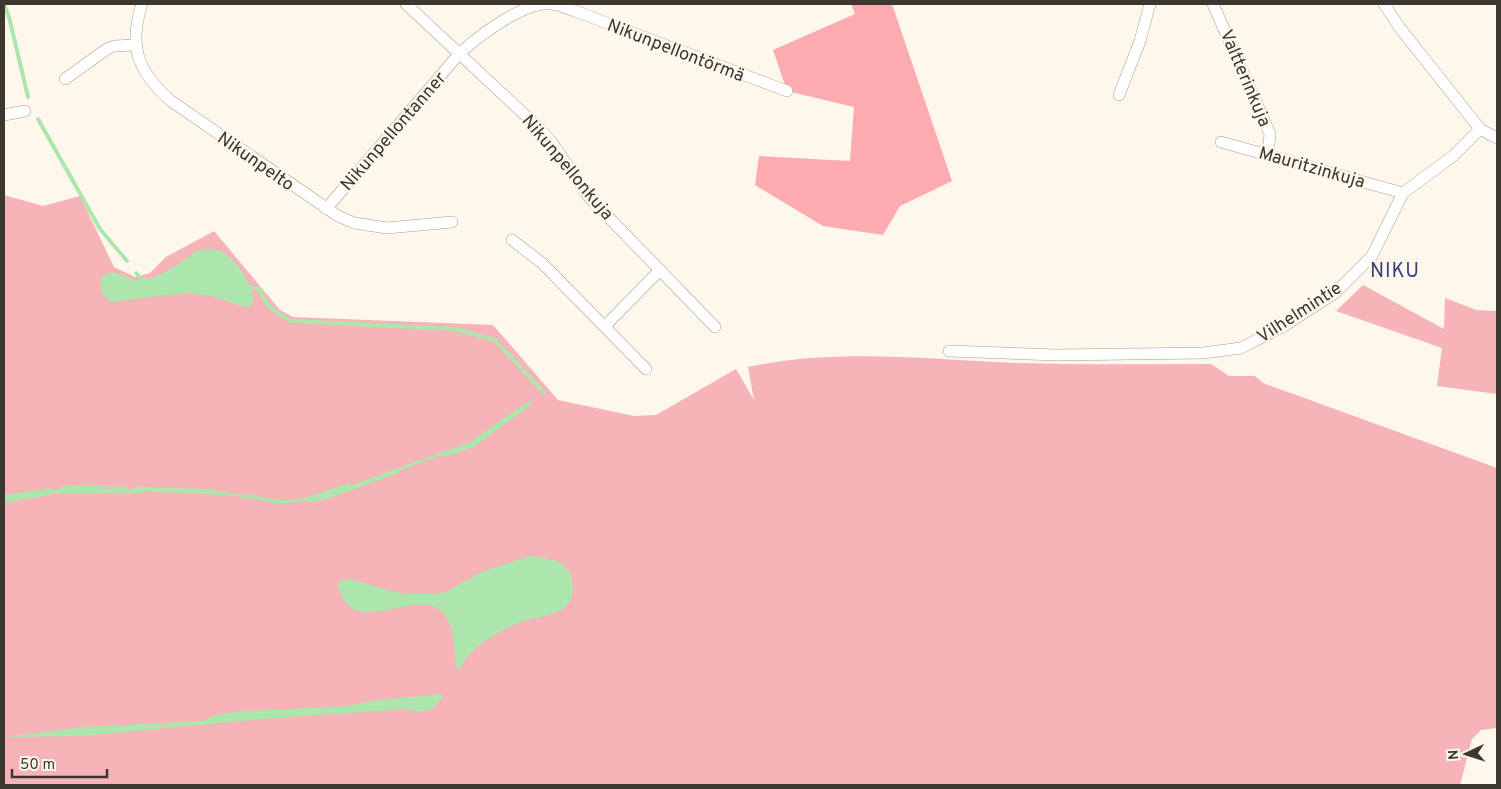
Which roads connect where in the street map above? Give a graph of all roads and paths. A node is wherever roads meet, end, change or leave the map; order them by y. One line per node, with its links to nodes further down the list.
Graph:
1 (142, 4): 6 (street, Nikunpelto)
2 (406, 4): 7 (street, Nikunpellonkuja)
3 (1150, 4): 10 (street)
4 (1213, 4): 16 (street, Valtterinkuja)
5 (1384, 4): 13 (street)
6 (136, 45): 8 (street); 18 (street, Nikunpelto)
7 (460, 53): 9 (street, Nikunpellontörmä); 18 (street, Nikunpellontanner); 21 (street, Nikunpellonkuja)
8 (65, 79)
9 (787, 91)
10 (1120, 95)
11 (25, 112): 12 (street)
12 (4, 115)
13 (1480, 130): 14 (street); 17 (street, Vilhelmintie)
14 (1497, 138)
15 (1221, 142): 16 (street, Mauritzinkuja)
16 (1268, 154): 17 (street, Mauritzinkuja)
17 (1403, 193): 24 (street, Vilhelmintie)
18 (326, 209): 19 (street, Nikunpelto)
19 (452, 222)
20 (512, 240): 22 (street)
21 (660, 270): 22 (street); 23 (street, Nikunpellonkuja)
22 (605, 326): 25 (street)
23 (716, 327)
24 (949, 350)
25 (646, 369)

